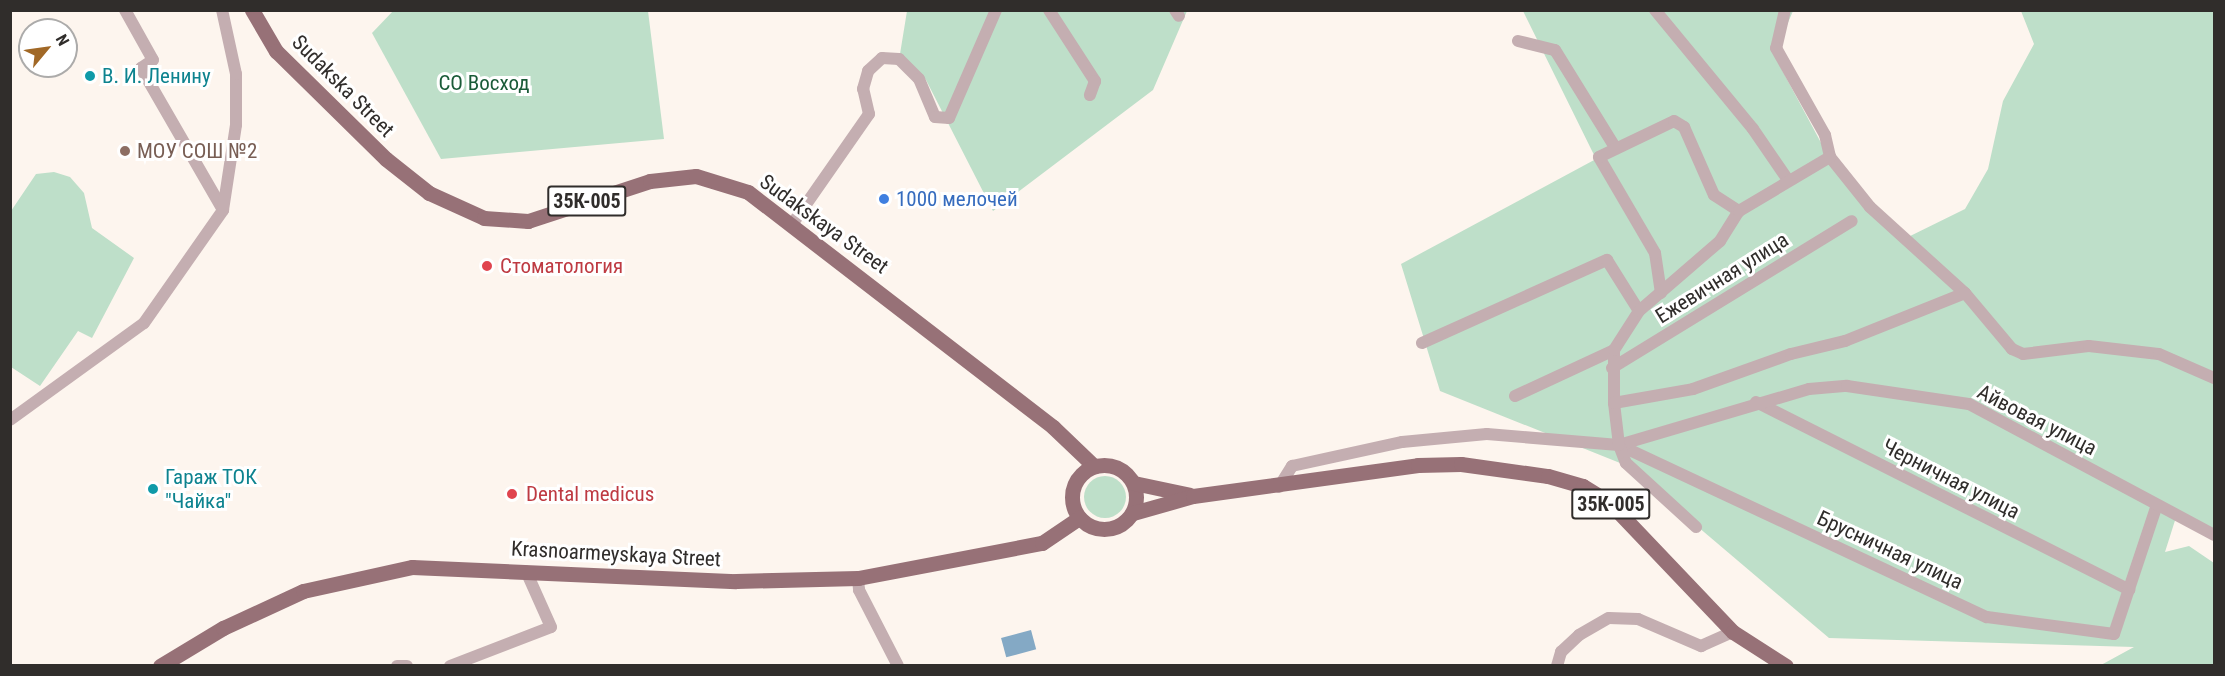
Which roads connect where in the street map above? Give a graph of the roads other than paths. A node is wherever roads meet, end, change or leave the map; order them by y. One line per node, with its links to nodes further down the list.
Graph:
1 (125, 10): 13 (street)
2 (222, 10): 13 (street)
3 (252, 10): 16 (main road, Sudakskaya Street / 35К-005)
4 (996, 10): 16 (street)
5 (1049, 10): 9 (street)
6 (1655, 10): 12 (street)
7 (1785, 10): 11 (street)
8 (1518, 41): 10 (street)
9 (1090, 95)
10 (1615, 147): 14 (street); 17 (street)
11 (1830, 157): 12 (street); 18 (street)
12 (1788, 180): 14 (street)
13 (223, 210): 27 (street)
14 (1738, 211): 17 (street)
15 (1852, 221): 22 (street, Ежевичная улица)
16 (793, 223): 29 (main road, Sudakskaya Street / 35К-005)
17 (1661, 293): 19 (street)
18 (1965, 293): 23 (street); 26 (street)
19 (1639, 311): 20 (street); 21 (street)
20 (1422, 343)
21 (1614, 350): 22 (street); 24 (street)
22 (1612, 368): 26 (street)
23 (2214, 378)
24 (1515, 396)
25 (1756, 402): 28 (street, Айвовая улица); 33 (street, Айвовая улица); 40 (street, Черничная улица)
26 (1614, 403): 28 (street)
27 (10, 420)
28 (1619, 445): 31 (street); 36 (street); 40 (street, Брусничная улица)
29 (1094, 466): 30 (main road, 35К-005); 35 (main road)
30 (1134, 483): 32 (main road, 35К-005); 34 (main road)
31 (1279, 487): 32 (main road, 35К-005); 41 (main road, 35К-005)
32 (1193, 496): 34 (main road, 35К-005)
33 (2157, 505): 37 (street, Айвовая улица); 40 (street)
34 (1133, 513): 35 (main road, 35К-005)
35 (1079, 518): 39 (main road, Krasnoarmeyskaya Street)
36 (1696, 527)
37 (2214, 535)
38 (526, 571): 39 (main road, Krasnoarmeyskaya Street); 42 (main road, Krasnoarmeyskaya Street); 45 (street)
39 (858, 578): 46 (street)
40 (2129, 590)
41 (1733, 632): 47 (street); 48 (main road, 35К-005)
42 (160, 666)
43 (397, 666): 44 (street)
44 (406, 666)
45 (450, 666)
46 (898, 666)
47 (1557, 666)
48 (1786, 666)

